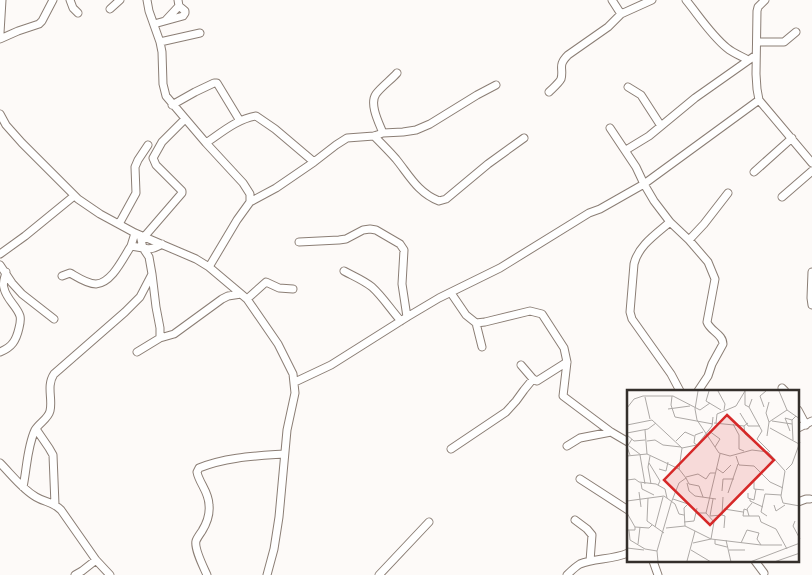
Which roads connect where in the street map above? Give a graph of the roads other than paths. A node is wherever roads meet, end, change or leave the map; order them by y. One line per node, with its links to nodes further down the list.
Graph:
1 (2, 0): 16 (street)
2 (53, 0): 18 (street)
3 (70, 0): 12 (street)
4 (120, 0): 11 (street)
5 (147, 0): 14 (street)
6 (612, 0): 13 (street)
7 (652, 0): 13 (street)
8 (686, 0): 22 (street)
9 (765, 0): 20 (street)
10 (179, 3): 14 (street)
11 (110, 9)
12 (78, 13)
13 (620, 14): 26 (street)
14 (154, 24): 19 (street)
15 (796, 32): 20 (street)
16 (0, 33)
17 (200, 33): 19 (street)
18 (0, 40)
19 (160, 42): 28 (street)
20 (757, 42): 21 (street)
21 (756, 55): 22 (street); 27 (street)
22 (748, 60): 32 (street)
23 (397, 73): 34 (street)
24 (496, 85): 34 (street)
25 (628, 86): 32 (street)
26 (550, 92)
27 (759, 100): 37 (street); 45 (street)
28 (172, 105): 30 (street); 31 (street)
29 (0, 114): 47 (street)
30 (185, 119): 38 (street); 52 (street)
31 (240, 121): 38 (street); 41 (street)
32 (661, 126): 40 (street)
33 (610, 128): 40 (street)
34 (383, 133): 35 (street)
35 (374, 136): 36 (street); 41 (street)
36 (524, 138)
37 (792, 138): 42 (street); 44 (street)
38 (206, 143): 49 (street)
39 (148, 145): 51 (street)
40 (626, 150): 45 (street)
41 (314, 162): 49 (street)
42 (812, 163)
43 (812, 171): 48 (street)
44 (754, 172)
45 (644, 184): 50 (street); 67 (street)
46 (728, 193): 53 (street)
47 (74, 196): 51 (street); 58 (street)
48 (782, 197)
49 (250, 202): 60 (street)
50 (670, 222): 53 (street); 81 (street)
51 (119, 224): 52 (street)
52 (140, 235): 55 (street); 56 (street); 57 (street)
53 (689, 240): 82 (street)
54 (300, 242): 71 (street)
55 (162, 244): 57 (street); 60 (street)
56 (131, 246): 57 (street); 65 (street)
57 (143, 248): 64 (street)
58 (0, 254)
59 (0, 264): 62 (street)
60 (209, 266): 68 (street)
61 (344, 271): 71 (street)
62 (6, 272): 70 (street); 75 (street)
63 (812, 272): 69 (street)
64 (152, 274): 73 (street); 85 (street)
65 (62, 276)
66 (293, 289): 68 (street)
67 (451, 293): 71 (street); 72 (street)
68 (244, 296): 73 (street); 80 (street)
69 (812, 305)
70 (54, 319)
71 (404, 319): 80 (street)
72 (476, 323): 74 (street); 77 (street)
73 (160, 338): 76 (street)
74 (482, 347)
75 (0, 352)
76 (137, 352)
77 (567, 362): 79 (street); 86 (street)
78 (521, 365): 79 (street)
79 (533, 379): 89 (street)
80 (295, 382): 90 (street)
81 (679, 390)
82 (699, 390)
83 (800, 412): 84 (street)
84 (809, 423)
85 (36, 428): 93 (street); 96 (street)
86 (611, 432): 87 (street); 88 (street)
87 (627, 441)
88 (567, 446)
89 (451, 449)
90 (284, 454): 108 (street); 109 (street)
91 (0, 463): 93 (street)
92 (580, 479): 97 (street)
93 (23, 487): 96 (street)
94 (810, 500): 95 (street)
95 (800, 501)
96 (55, 505): 101 (street)
97 (627, 509)
98 (575, 520): 102 (street)
99 (429, 522): 110 (street)
100 (627, 553): 102 (street)
101 (96, 560): 106 (street); 107 (street)
102 (590, 561): 111 (street)
103 (653, 562): 112 (street)
104 (756, 562): 105 (street)
105 (764, 573)
106 (76, 575)
107 (110, 575)
108 (208, 575)
109 (267, 575)
110 (378, 575)
111 (567, 575)
112 (658, 575)

